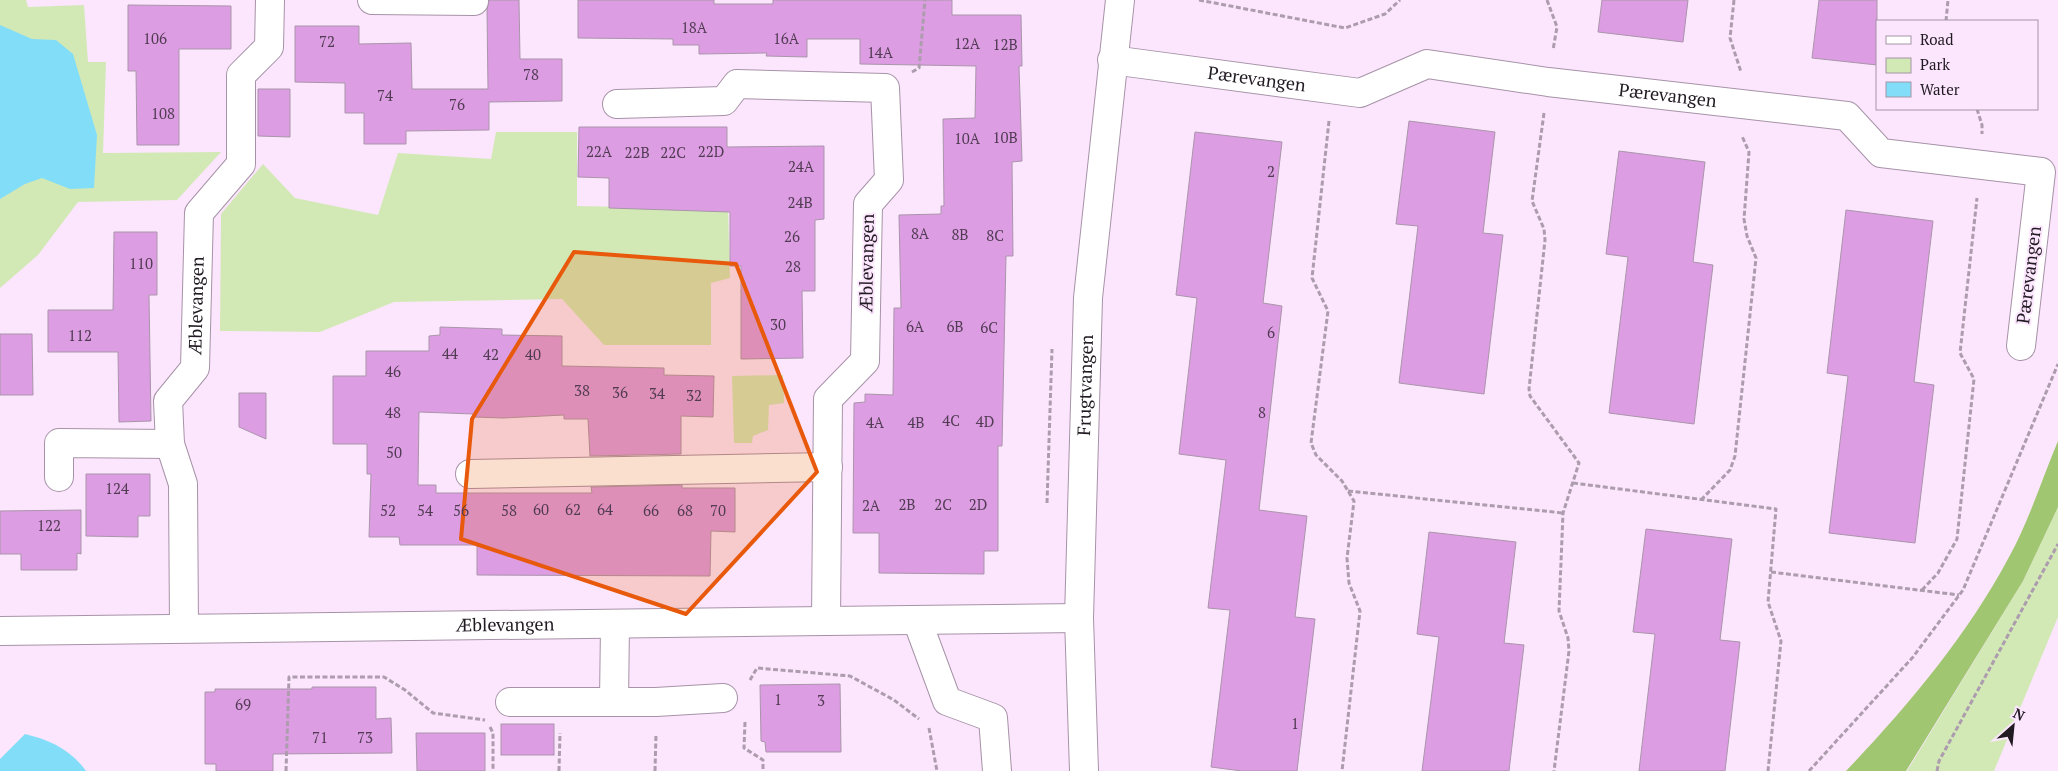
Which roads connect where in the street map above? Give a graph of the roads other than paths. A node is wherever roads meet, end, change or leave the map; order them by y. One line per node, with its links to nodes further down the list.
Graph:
1 (270, 0): 8 (street, Æblevangen)
2 (372, 0): 4 (street)
3 (1120, 0): 5 (street, Frugtvangen)
4 (474, 1)
5 (1112, 60): 7 (street, Pærevangen); 12 (street, Frugtvangen)
6 (617, 104): 9 (street, Æblevangen)
7 (2021, 346)
8 (170, 444): 11 (street); 16 (street, Æblevangen)
9 (828, 467): 10 (street); 14 (street, Æblevangen)
10 (470, 474)
11 (59, 477)
12 (1080, 618): 13 (street, Æblevangen); 22 (street, Frugtvangen)
13 (918, 620): 14 (street, Æblevangen); 21 (street)
14 (826, 621): 15 (street, Æblevangen)
15 (615, 624): 16 (street, Æblevangen); 20 (street)
16 (184, 628): 17 (street, Æblevangen)
17 (0, 631)
18 (723, 698): 20 (street)
19 (510, 702): 20 (street)
20 (614, 702)
21 (997, 771)
22 (1084, 771)

